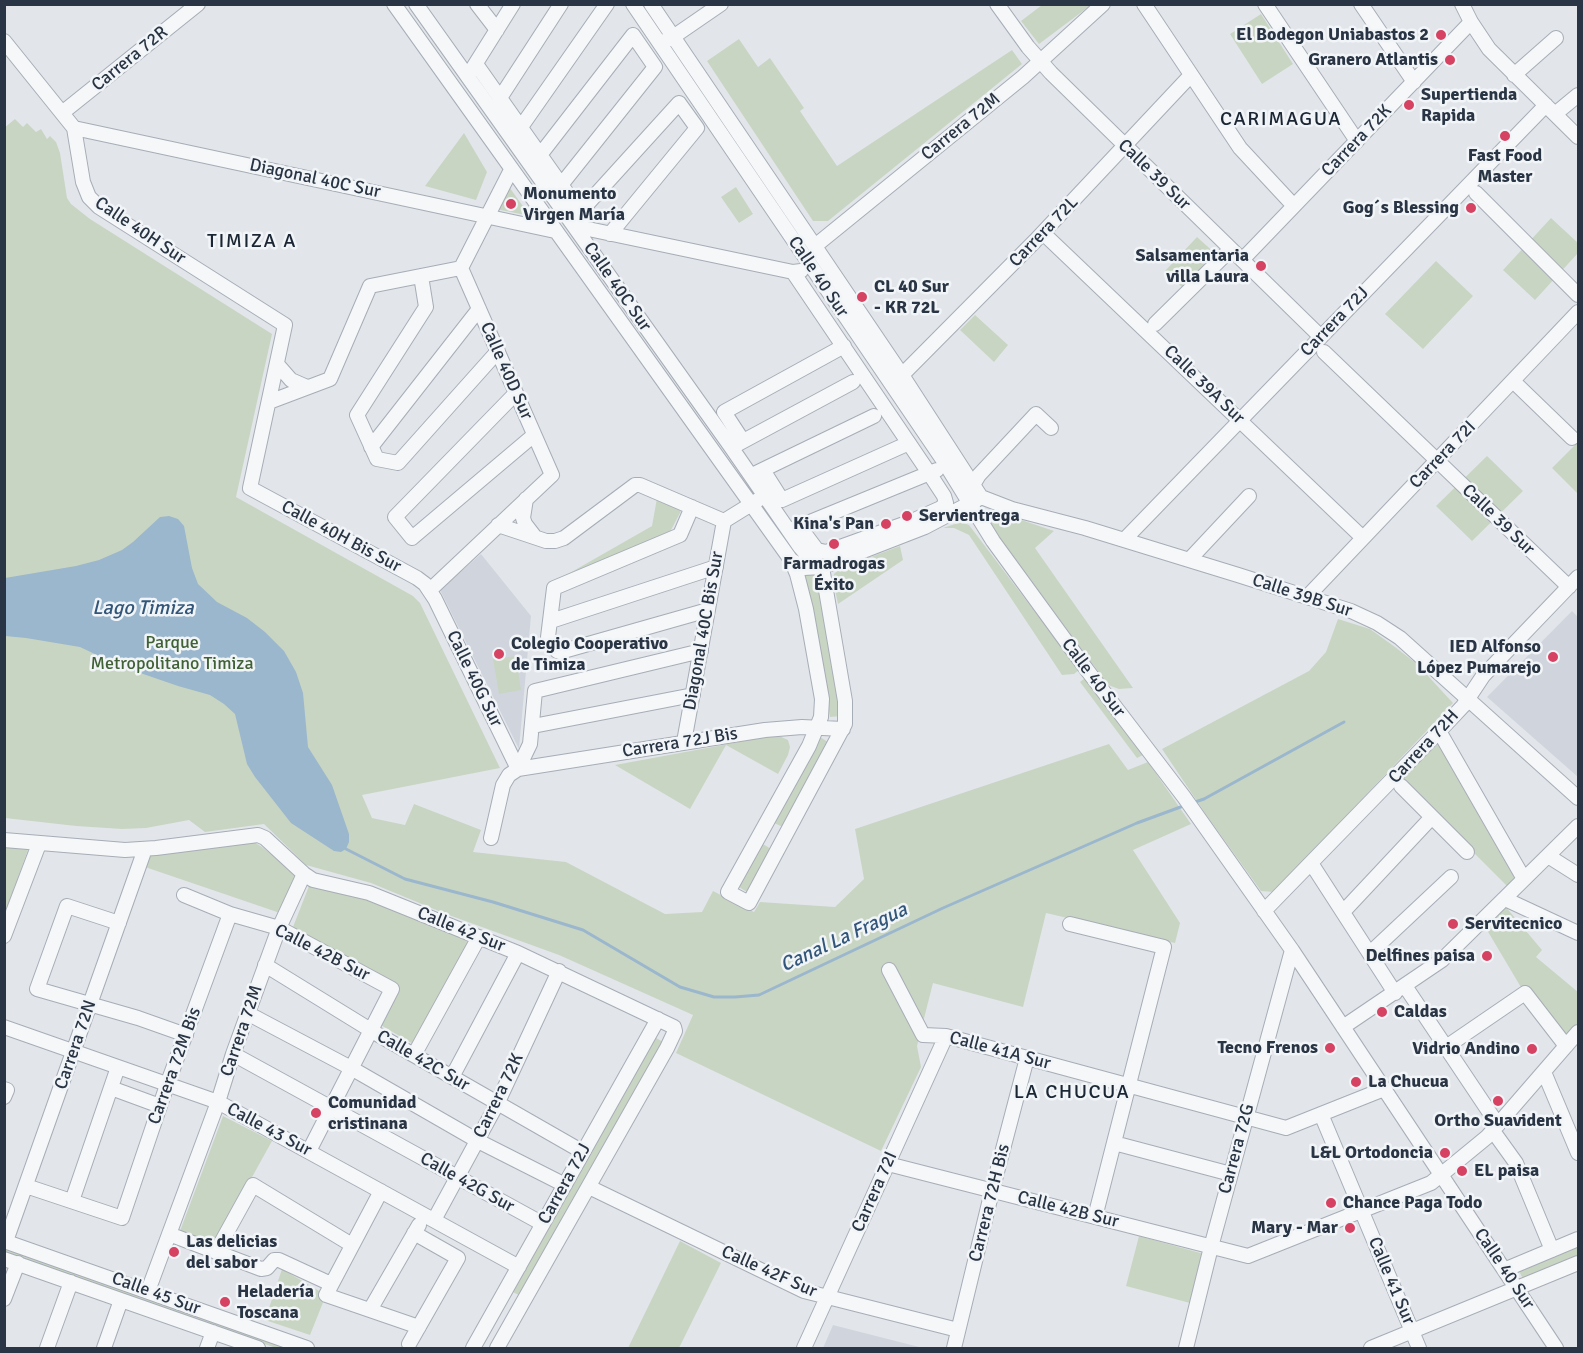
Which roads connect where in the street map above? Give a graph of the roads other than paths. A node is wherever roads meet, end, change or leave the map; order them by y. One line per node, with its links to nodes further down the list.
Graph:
1 (198, 4): 33 (street, Carrera 72R)
2 (394, 4): 29 (street, Calle 40C Sur)
3 (416, 4): 27 (street, Calle 40C Sur)
4 (477, 4): 18 (street)
5 (513, 4): 18 (street)
6 (561, 4): 31 (street)
7 (607, 4): 34 (street)
8 (633, 4): 22 (street, Calle 40 Sur)
9 (651, 4): 19 (street, Calle 40 Sur)
10 (721, 4): 19 (street)
11 (996, 4): 23 (street, Calle 39 Sur)
12 (1103, 4): 23 (street, Carrera 72M)
13 (1144, 4): 25 (street)
14 (1265, 4): 37 (street)
15 (1362, 4): 28 (street)
16 (1462, 4): 17 (street)
17 (1471, 22): 26 (street); 28 (street, Carrera 72K)
18 (497, 30): 24 (street)
19 (673, 38): 22 (street); 51 (street, Calle 40 Sur)
20 (1556, 38): 26 (street)
21 (4, 41): 33 (street, Calle 40H Sur)
22 (662, 47): 55 (street, Calle 40 Sur)
23 (1040, 62): 38 (street, Calle 39 Sur); 51 (street, Carrera 72M)
24 (476, 64): 27 (street); 31 (street, Calle 40C Sur)
25 (1191, 75): 38 (street, Carrera 72L); 43 (street)
26 (1515, 75): 32 (street)
27 (468, 77): 29 (street); 46 (street, Calle 40C Sur)
28 (1414, 82): 37 (street, Carrera 72K)
29 (457, 94): 40 (street, Calle 40C Sur)
30 (1578, 95): 32 (street, Carrera 72J)
31 (500, 98): 34 (street, Calle 40C Sur)
32 (1550, 110): 36 (street); 64 (street, Carrera 72J)
33 (62, 113): 35 (street, Calle 40H Sur)
34 (521, 127): 39 (street, Calle 40C Sur)
35 (74, 128): 45 (street, Diagonal 40C Sur); 68 (street, Calle 40H Sur)
36 (1578, 137)
37 (1357, 141): 43 (street, Carrera 72K)
38 (1125, 146): 49 (street, Carrera 72L); 52 (street, Calle 39 Sur)
39 (540, 155): 41 (street, Calle 40C Sur); 41 (street)
40 (511, 170): 45 (street); 48 (street, Calle 40C Sur)
41 (561, 184): 44 (street, Calle 40C Sur)
42 (1476, 193): 60 (street)
43 (1294, 206): 53 (street, Carrera 72K)
44 (580, 212): 47 (street, Calle 40C Sur); 50 (street)
45 (488, 217): 48 (street, Diagonal 40C Sur); 54 (street)
46 (574, 226): 47 (street); 58 (street, Calle 40C Sur)
47 (594, 230): 50 (street)
48 (555, 231): 59 (street, Calle 40C Sur)
49 (1043, 232): 69 (street, Carrera 72L); 76 (street, Calle 39A Sur)
50 (610, 234): 56 (street)
51 (815, 246): 69 (street, Calle 40 Sur)
52 (1231, 249): 53 (street, Calle 39 Sur); 63 (street)
53 (1242, 260): 64 (street, Calle 39 Sur)
54 (461, 268): 57 (street); 61 (street, Calle 40D Sur)
55 (812, 268): 56 (street); 69 (street, Calle 40 Sur)
56 (793, 272): 65 (street, Calle 40 Sur)
57 (421, 276): 72 (street); 82 (street)
58 (614, 283): 59 (street); 81 (street, Calle 40C Sur)
59 (599, 294): 92 (street, Calle 40C Sur)
60 (1578, 295)
61 (479, 309): 66 (street, Calle 40D Sur); 82 (street)
62 (1578, 312): 70 (street, Carrera 72I)
63 (1155, 324)
64 (1321, 337): 76 (street, Carrera 72J)
65 (844, 346): 80 (street, Calle 40 Sur); 81 (street, Calle 40C Sur)
66 (498, 351): 73 (street, Calle 40D Sur); 82 (street)
67 (1324, 352): 83 (street, Calle 39 Sur)
68 (277, 364): 72 (street); 74 (street)
69 (897, 380): 84 (street, Calle 40 Sur); 87 (street, Calle 40 Sur)
70 (1513, 381): 79 (street); 83 (street, Carrera 72I)
71 (853, 382): 81 (street)
72 (307, 387): 74 (street)
73 (516, 393): 78 (street, Calle 40D Sur); 78 (street)
74 (269, 402): 106 (street, Calle 40H Bis Sur)
75 (874, 416): 85 (street)
76 (1240, 420): 98 (street, Calle 39A Sur); 99 (street, Carrera 72J)
77 (1050, 428): 87 (street)
78 (534, 435): 90 (street, Calle 40D Sur)
79 (1572, 438)
80 (909, 443): 85 (street, Calle 40C Sur); 86 (street, Calle 40 Sur)
81 (737, 444): 85 (street, Calle 40C Sur)
82 (371, 447)
83 (1437, 461): 98 (street, Carrera 72I); 105 (street, Calle 39 Sur)
84 (947, 466): 86 (street); 91 (street, Calle 40 Sur)
85 (757, 473): 88 (street, Calle 40C Sur)
86 (929, 473): 96 (street); 100 (street, Calle 40 Sur)
87 (973, 478): 91 (street, Calle 40 Sur)
88 (765, 496): 92 (street); 96 (street, Calle 40C Sur)
89 (1249, 496): 102 (street)
90 (526, 499): 95 (street); 97 (street)
91 (975, 500): 99 (street, Calle 39B Sur); 100 (street); 138 (street, Calle 40 Sur)
92 (751, 504): 94 (street); 101 (street, Calle 40C Sur)
93 (692, 507): 94 (street); 97 (street); 109 (street)
94 (724, 521): 103 (street, Diagonal 40C Bis Sur)
95 (498, 525): 97 (street); 106 (street)
96 (794, 529): 100 (street); 104 (street, Calle 40C Sur)
97 (536, 538)
98 (1363, 538): 107 (street, Carrera 72I)
99 (1124, 540): 102 (street, Calle 39B Sur)
100 (845, 552): 104 (street)
101 (791, 560): 104 (street); 114 (street)
102 (1189, 560): 107 (street, Calle 39B Sur)
103 (716, 567): 108 (street, Diagonal 40C Bis Sur); 109 (street)
104 (822, 567): 115 (street)
105 (1575, 584): 112 (street, Carrera 72H)
106 (430, 590): 118 (street, Calle 40G Sur)
107 (1307, 597): 112 (street, Calle 39B Sur)
108 (708, 610): 109 (street); 110 (street, Diagonal 40C Bis Sur)
109 (550, 621)
110 (701, 651): 111 (street, Diagonal 40C Bis Sur); 113 (street)
111 (693, 695): 113 (street); 117 (street, Diagonal 40C Bis Sur)
112 (1467, 699): 116 (street, Carrera 72H); 120 (street, Calle 39B Sur)
113 (533, 726): 118 (street)
114 (818, 728): 115 (street, Carrera 72J Bis); 117 (street, Carrera 72J Bis); 123 (street)
115 (843, 729): 126 (street)
116 (1439, 731): 131 (street, Carrera 72H); 135 (street)
117 (684, 742): 118 (street, Carrera 72J Bis)
118 (518, 769): 124 (street)
119 (1401, 786): 121 (street)
120 (1578, 798)
121 (1432, 817): 129 (street); 139 (street)
122 (1578, 826): 130 (street)
123 (763, 830): 126 (street); 126 (street)
124 (490, 838)
125 (4, 840): 127 (street)
126 (782, 841)
127 (39, 844): 128 (street); 145 (street)
128 (145, 849): 132 (street, Calle 42 Sur); 141 (street, Carrera 72N)
129 (1467, 852)
130 (1548, 856): 133 (street); 135 (street)
131 (1311, 863): 138 (street, Carrera 72H); 139 (street)
132 (304, 874): 143 (street, Carrera 72M); 146 (street, Calle 42 Sur)
133 (1578, 875)
134 (1451, 877): 149 (street)
135 (1524, 879): 137 (street)
136 (184, 894): 140 (street, Calle 42B Sur)
137 (1505, 898): 144 (street); 153 (street)
138 (1264, 911): 147 (street, Calle 40 Sur)
139 (1343, 912): 149 (street)
140 (230, 914): 143 (street, Calle 42B Sur); 161 (street, Carrera 72M Bis)
141 (118, 923): 154 (street, Carrera 72N); 154 (street)
142 (1070, 924): 174 (street)
143 (279, 928): 150 (street, Carrera 72M); 160 (street, Calle 42B Sur)
144 (1578, 933)
145 (4, 936)
146 (479, 937): 148 (street, Calle 42 Sur); 167 (street)
147 (1292, 950): 158 (street, Calle 40 Sur); 182 (street, Carrera 72G)
148 (518, 953): 151 (street, Calle 42 Sur); 172 (street)
149 (1370, 953): 153 (street)
150 (265, 965): 155 (street, Carrera 72M); 160 (street, Calle 42C Sur)
151 (559, 970): 156 (street, Calle 42 Sur); 178 (street, Carrera 72K)
152 (889, 970): 162 (street, Calle 41A Sur)
153 (1400, 989): 158 (street); 164 (street)
154 (90, 1004): 161 (street); 165 (street, Carrera 72N)
155 (247, 1013): 166 (street, Carrera 72M); 170 (street)
156 (658, 1019): 159 (street, Calle 42 Sur); 187 (street, Carrera 72J)
157 (4, 1027): 165 (street, Calle 43 Sur)
158 (1343, 1027): 176 (street, Calle 40 Sur)
159 (676, 1028): 195 (street, Carrera 72J)
160 (370, 1030): 167 (street, Calle 42C Sur); 170 (street)
161 (186, 1035): 173 (street, Carrera 72M Bis)
162 (946, 1036): 168 (street, Calle 41A Sur); 189 (street, Carrera 72I)
163 (1574, 1039): 164 (street); 171 (street)
164 (1446, 1047): 183 (street)
165 (73, 1051): 169 (street, Calle 43 Sur); 194 (street, Carrera 72N)
166 (233, 1054): 177 (street, Carrera 72M); 180 (street, Calle 42G Sur)
167 (414, 1055): 172 (street, Calle 42C Sur)
168 (1027, 1058): 174 (street, Calle 41A Sur); 197 (street, Carrera 72H Bis)
169 (118, 1067): 173 (street, Calle 43 Sur); 175 (street)
170 (351, 1068): 180 (street); 184 (street)
171 (1544, 1072): 183 (street); 188 (street)
172 (452, 1077): 178 (street, Calle 42C Sur)
173 (167, 1085): 177 (street, Calle 43 Sur); 179 (street, Carrera 72M Bis)
174 (1129, 1086): 182 (street, Calle 41A Sur); 185 (street)
175 (111, 1088): 179 (street); 198 (street)
176 (1384, 1089): 181 (street); 191 (street, Calle 40 Sur)
177 (218, 1102): 186 (street, Calle 43 Sur); 204 (street, Carrera 72M)
178 (497, 1104): 184 (street, Carrera 72K); 187 (street, Calle 42C Sur)
179 (160, 1106): 198 (street, Carrera 72M Bis)
180 (331, 1107): 186 (street); 192 (street, Calle 42G Sur)
181 (1322, 1114): 182 (street, Calle 41A Sur); 199 (street, Calle 41 Sur)
182 (1246, 1118): 190 (street, Carrera 72G)
183 (1495, 1128): 191 (street); 209 (street)
184 (478, 1141): 192 (street, Carrera 72K); 193 (street)
185 (1114, 1143): 190 (street); 201 (street)
186 (309, 1151): 196 (street, Calle 43 Sur)
187 (583, 1152): 193 (street, Carrera 72J)
188 (1578, 1154)
189 (888, 1164): 197 (street, Calle 42B Sur); 219 (street, Carrera 72I)
190 (1231, 1174): 208 (street, Carrera 72G)
191 (1442, 1176): 199 (street); 214 (street, Calle 40 Sur)
192 (457, 1178): 200 (street, Carrera 72K); 202 (street, Calle 42G Sur)
193 (565, 1185): 202 (street, Carrera 72J)
194 (26, 1186): 198 (street); 206 (street, Carrera 72N)
195 (589, 1187): 219 (street, Calle 42F Sur); 224 (street, Carrera 72J)
196 (381, 1191): 200 (street, Calle 43 Sur); 207 (street)
197 (992, 1191): 201 (street, Calle 42B Sur); 226 (street, Carrera 72H Bis)
198 (72, 1201)
199 (1362, 1212): 208 (street, Calle 42B Sur); 227 (street, Calle 41 Sur)
200 (429, 1217): 203 (street, Carrera 72K); 213 (street, Calle 43 Sur)
201 (1095, 1217): 208 (street, Calle 42B Sur)
202 (543, 1224): 213 (street, Carrera 72J)
203 (414, 1233): 223 (street, Carrera 72K); 225 (street)
204 (169, 1234): 210 (street); 218 (street, Carrera 72M)
205 (1578, 1239): 209 (street)
206 (5, 1241): 218 (street, Calle 45 Sur)
207 (352, 1245): 210 (street); 216 (street)
208 (1211, 1247): 239 (street, Carrera 72G)
209 (1552, 1250): 214 (street)
210 (216, 1252): 216 (street)
211 (11, 1261): 215 (street, Calle 45 Sur); 220 (street)
212 (1578, 1263): 217 (street)
213 (519, 1267): 222 (street, Carrera 72J)
214 (1504, 1270): 217 (street, Calle 40 Sur)
215 (71, 1282): 221 (street, Calle 45 Sur); 230 (street)
216 (329, 1289): 223 (street)
217 (1516, 1289): 227 (street); 242 (street, Calle 40 Sur)
218 (148, 1292): 234 (street, Calle 45 Sur)
219 (827, 1298): 226 (street, Calle 42F Sur); 237 (street, Carrera 72I)
220 (4, 1299)
221 (121, 1300): 228 (street, Calle 45 Sur); 231 (street)
222 (500, 1301): 224 (street); 235 (street, Carrera 72J)
223 (370, 1310): 225 (street)
224 (519, 1312): 236 (street, Carrera 72J)
225 (419, 1327): 229 (street)
226 (958, 1330): 238 (street, Carrera 72H Bis)
227 (1412, 1331): 240 (street); 241 (street, Calle 41 Sur)
228 (213, 1332): 232 (street); 233 (street, Calle 45 Sur)
229 (409, 1344)
230 (47, 1348)
231 (105, 1348)
232 (207, 1348)
233 (258, 1348)
234 (308, 1348)
235 (473, 1348)
236 (497, 1348)
237 (804, 1348)
238 (954, 1348)
239 (1186, 1348)
240 (1371, 1348)
241 (1419, 1348)
242 (1556, 1348)

